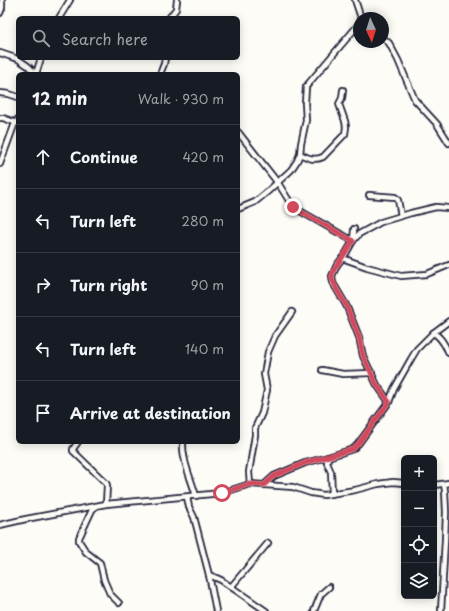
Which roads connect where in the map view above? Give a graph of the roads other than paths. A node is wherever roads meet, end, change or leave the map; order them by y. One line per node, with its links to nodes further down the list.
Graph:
1 (2, 0): 6 (street)
2 (70, 0): 7 (street)
3 (178, 0): 8 (street)
4 (355, 0): 5 (street)
5 (358, 12)
6 (0, 13)
7 (60, 16)
8 (170, 16)
9 (353, 31): 27 (street)
10 (389, 43): 26 (street)
11 (0, 53): 12 (street)
12 (16, 58)
13 (19, 60): 16 (street)
14 (40, 60): 17 (street)
15 (165, 60): 18 (street)
16 (34, 72)
17 (37, 72)
18 (161, 72)
19 (343, 90): 27 (street)
20 (0, 93): 21 (street)
21 (16, 96)
22 (0, 118): 23 (street)
23 (16, 122)
24 (16, 124): 28 (street)
25 (240, 135): 29 (street)
26 (449, 143)
27 (300, 154): 29 (street)
28 (0, 164)
29 (278, 183): 31 (street); 35 (street)
30 (369, 195): 33 (street)
31 (240, 208)
32 (448, 208): 33 (street)
33 (401, 216): 35 (street)
34 (354, 229): 35 (street)
35 (353, 241): 36 (street)
36 (342, 258): 37 (street); 43 (street)
37 (449, 265)
38 (292, 312): 49 (street)
39 (449, 320): 40 (street)
40 (433, 334): 41 (street); 44 (street)
41 (449, 353)
42 (322, 370): 43 (street)
43 (372, 373): 44 (street)
44 (389, 402): 47 (street)
45 (77, 444): 56 (street)
46 (183, 444): 54 (street)
47 (328, 457): 51 (street); 53 (street)
48 (401, 483): 53 (street)
49 (250, 484): 51 (street); 54 (street)
50 (447, 484): 52 (street); 67 (street)
51 (264, 485): 53 (street)
52 (437, 485)
53 (332, 494)
54 (196, 496): 55 (street)
55 (187, 497): 56 (street); 60 (street)
56 (106, 504): 57 (street)
57 (95, 506): 58 (street); 63 (street)
58 (1, 523)
59 (268, 543): 61 (street)
60 (209, 576): 61 (street); 64 (street)
61 (231, 587): 65 (street)
62 (329, 587): 66 (street)
63 (119, 603)
64 (216, 611)
65 (266, 611)
66 (314, 611)
67 (441, 611)

